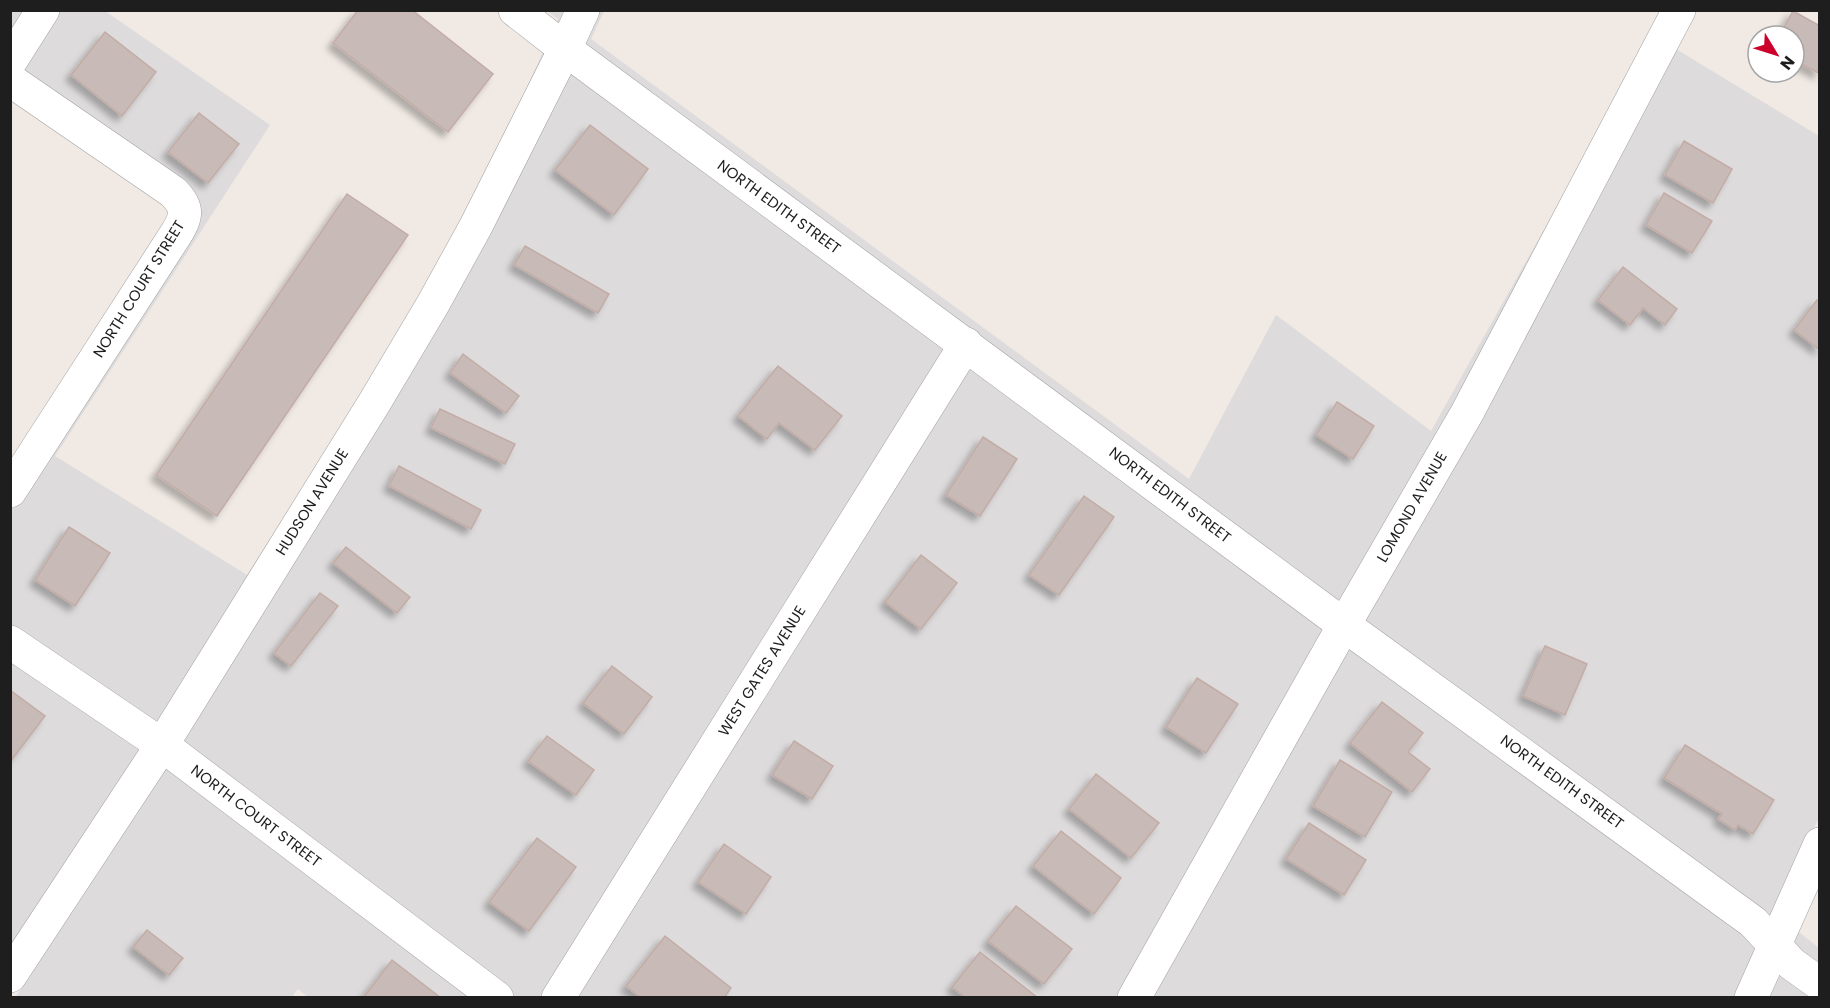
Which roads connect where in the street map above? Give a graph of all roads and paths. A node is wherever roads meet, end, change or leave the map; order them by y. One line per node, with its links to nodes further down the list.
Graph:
1 (43, 10): 6 (street)
2 (515, 10): 5 (street, NORTH EDITH STREET)
3 (583, 10): 5 (street, HUDSON AVENUE)
4 (1679, 10): 10 (street, LOMOND AVENUE)
5 (565, 50): 8 (street, NORTH EDITH STREET); 12 (street, HUDSON AVENUE)
6 (10, 62)
7 (10, 80): 9 (street, NORTH COURT STREET)
8 (966, 344): 10 (street, NORTH EDITH STREET); 18 (street, WEST GATES AVENUE)
9 (10, 491)
10 (1344, 625): 14 (street, NORTH EDITH STREET); 19 (street, LOMOND AVENUE)
11 (10, 642): 12 (street, NORTH COURT STREET)
12 (162, 745): 15 (street, HUDSON AVENUE); 17 (street, NORTH COURT STREET)
13 (1820, 844): 14 (street)
14 (1773, 945): 16 (street, NORTH EDITH STREET); 20 (street)
15 (10, 976)
16 (1820, 984)
17 (497, 998)
18 (558, 998)
19 (1134, 998)
20 (1751, 998)

